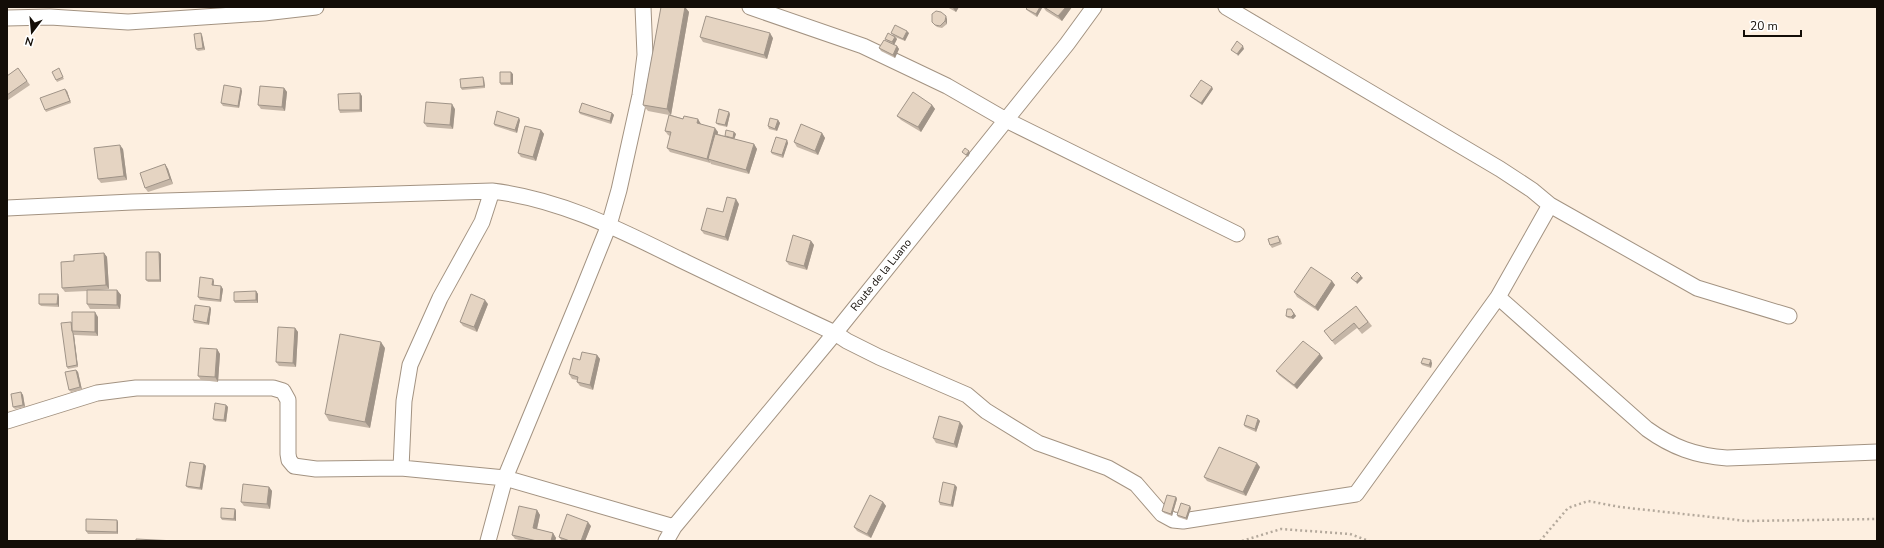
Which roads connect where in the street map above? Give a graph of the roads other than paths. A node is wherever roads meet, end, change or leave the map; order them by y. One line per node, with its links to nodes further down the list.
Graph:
1 (316, 7): 6 (street)
2 (643, 7): 11 (street)
3 (750, 7): 7 (street)
4 (1094, 7): 7 (street, Route de la Luano)
5 (1226, 7): 9 (street)
6 (7, 18)
7 (1006, 120): 12 (street); 15 (street, Route de la Luano)
8 (492, 191): 10 (street); 11 (street); 18 (street)
9 (1550, 205): 13 (street); 14 (street)
10 (7, 208)
11 (609, 225): 15 (street); 19 (street)
12 (1237, 234)
13 (1498, 297): 15 (street); 17 (street)
14 (1789, 316)
15 (835, 334): 20 (street, Route de la Luano)
16 (7, 421): 18 (street)
17 (1877, 452)
18 (401, 468): 19 (street)
19 (505, 478): 20 (street); 21 (street)
20 (674, 527): 22 (street, Route de la Luano)
21 (488, 541)
22 (666, 541)

